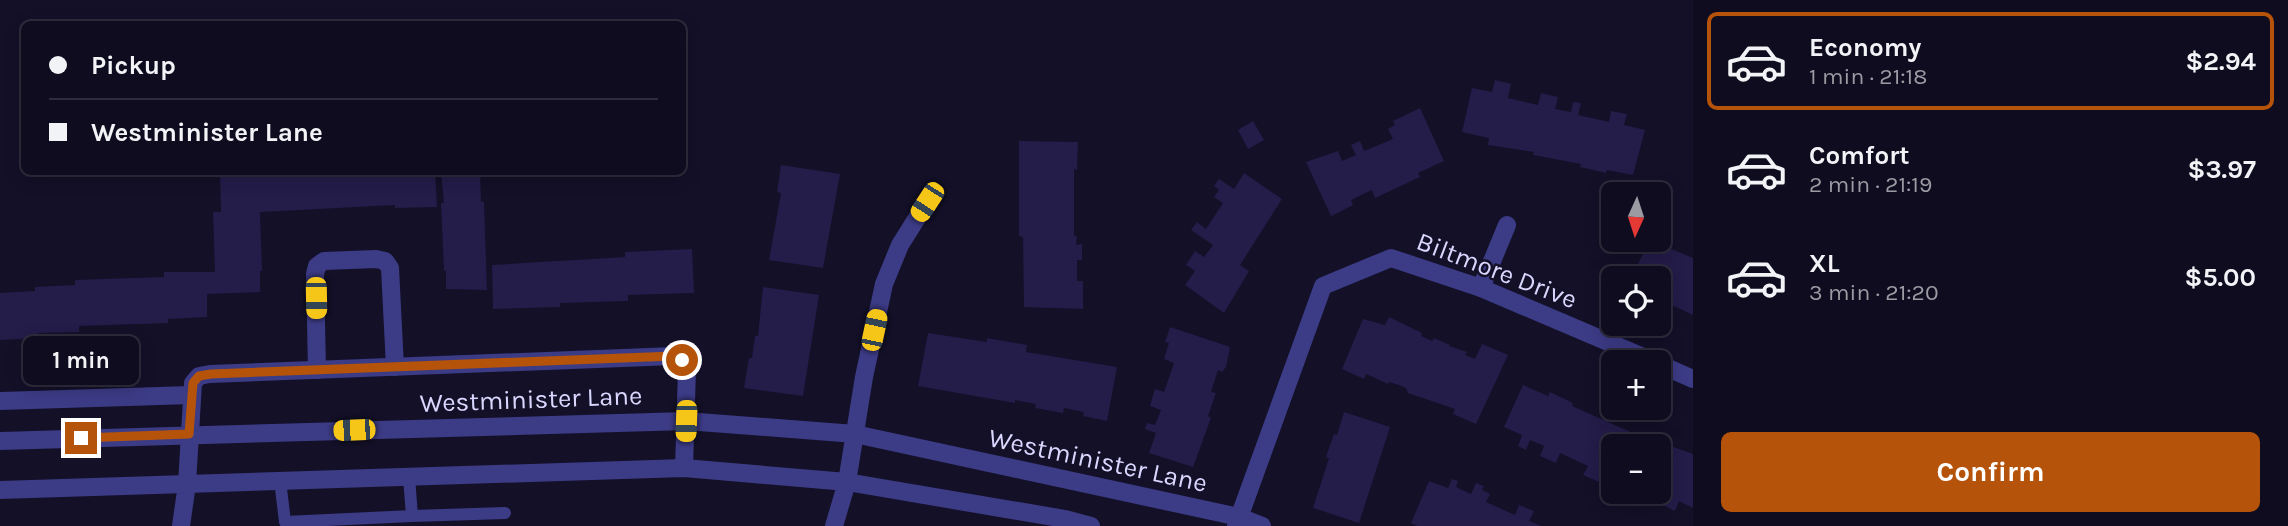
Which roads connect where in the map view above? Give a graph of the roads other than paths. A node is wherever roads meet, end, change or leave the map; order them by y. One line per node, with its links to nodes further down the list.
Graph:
1 (927, 202): 13 (street)
2 (1507, 225): 3 (street)
3 (1481, 288): 4 (street, Biltmore Drive); 24 (street, Biltmore Drive)
4 (1626, 350)
5 (396, 368): 7 (street); 7 (street); 11 (street)
6 (1671, 369): 8 (street, Biltmore Drive)
7 (317, 370): 9 (street)
8 (1693, 379)
9 (191, 395): 10 (street); 12 (street)
10 (0, 401)
11 (686, 421): 12 (street, Westminister Lane); 13 (street, Westminister Lane); 15 (street)
12 (189, 434): 14 (street, Westminister Lane); 19 (street)
13 (855, 434): 18 (street); 24 (street, Westminister Lane)
14 (0, 442)
15 (684, 468): 16 (street); 18 (street)
16 (409, 477): 17 (street); 22 (lane)
17 (280, 480): 19 (street); 22 (lane)
18 (847, 482): 23 (street); 26 (street)
19 (187, 484): 20 (street); 25 (street)
20 (0, 490)
21 (505, 513): 22 (lane)
22 (412, 516)
23 (1064, 522): 27 (street)
24 (1237, 522): 28 (street, Westminister Lane)
25 (181, 526)
26 (834, 526)
27 (1091, 526)
28 (1262, 526)

